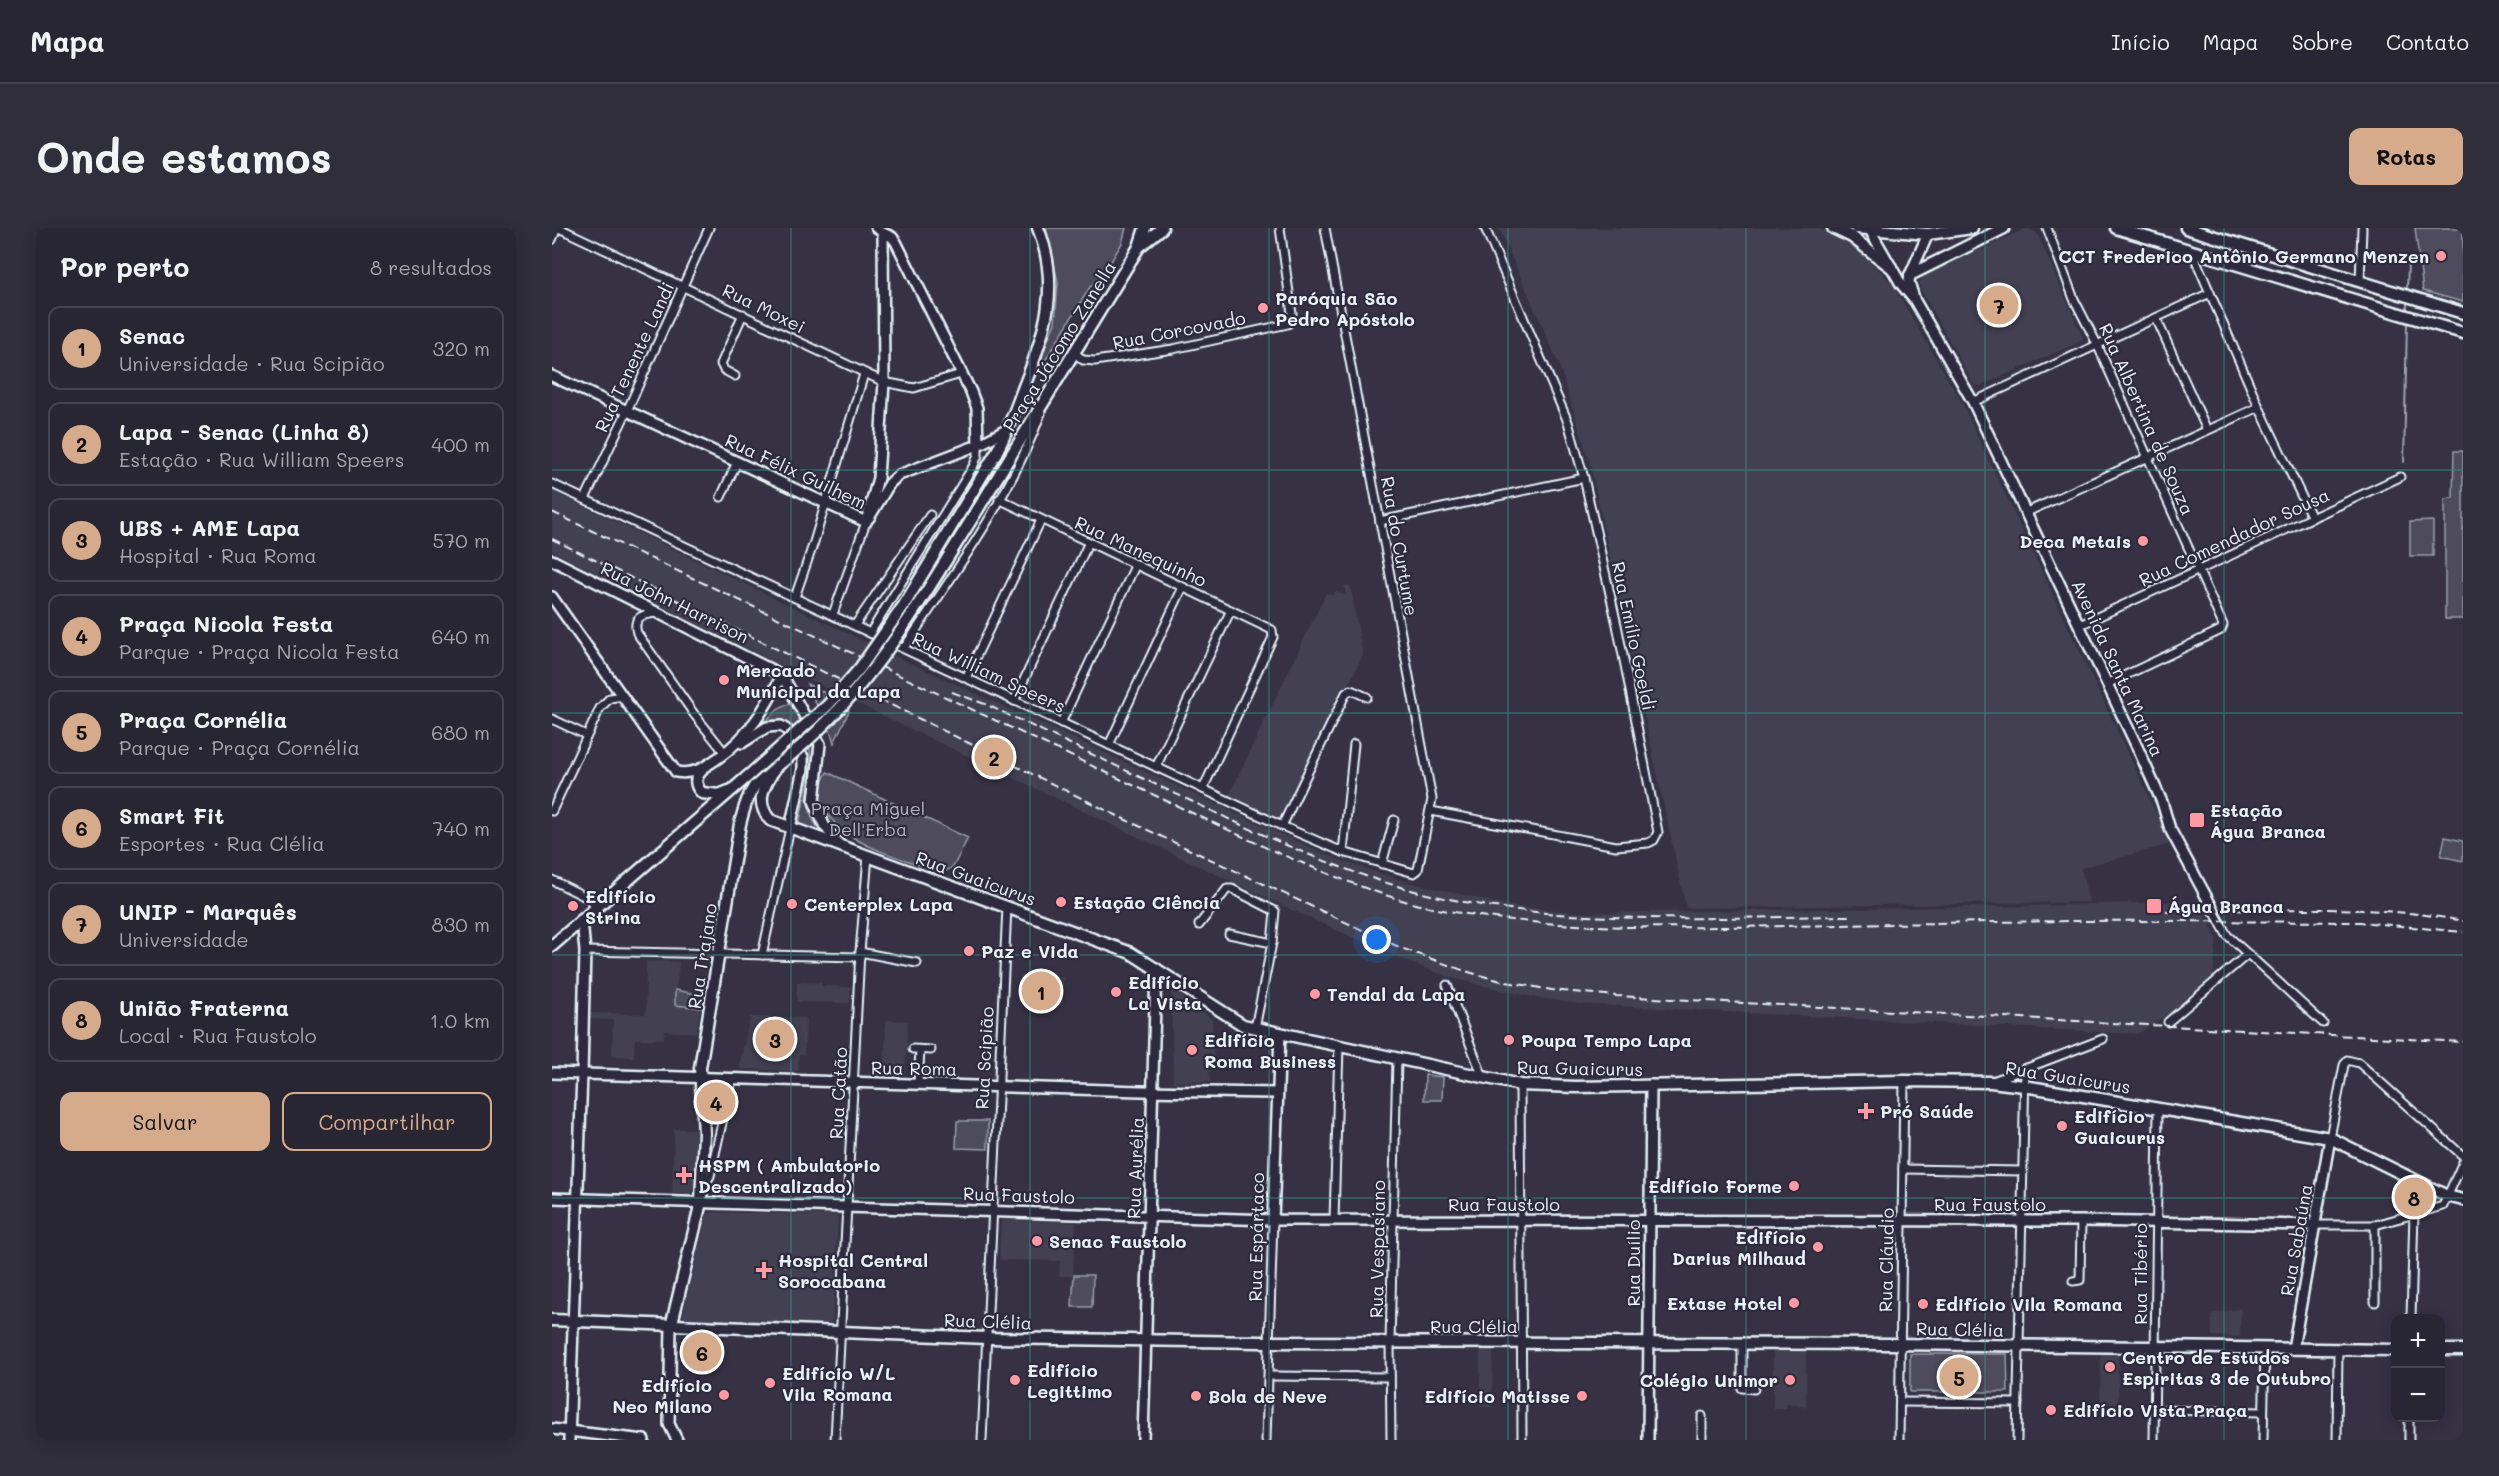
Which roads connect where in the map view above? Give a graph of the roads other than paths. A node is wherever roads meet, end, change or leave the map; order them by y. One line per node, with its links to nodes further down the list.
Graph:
1 (558, 228): 20 (street); 26 (street, Rua Moxei)
2 (709, 228): 26 (street, Rua Tenente Landi)
3 (1038, 228): 44 (main road, Praça Jácomo Zanella)
4 (1145, 228): 21 (main road, Praça Jácomo Zanella)
5 (1162, 228): 21 (main road)
6 (1280, 228): 34 (street, Rua Corcovado)
7 (1325, 228): 60 (street, Rua do Curtume)
8 (1485, 228): 50 (street, Rua Emílio Goeldi)
9 (1833, 228): 23 (main road)
10 (1856, 228): 17 (main road)
11 (1972, 228): 19 (main road)
12 (2004, 228): 24 (main road)
13 (2047, 228): 33 (street, Rua Albertina de Souza)
14 (2116, 228): 22 (main road)
15 (2186, 228): 25 (main road)
16 (2362, 228): 25 (street)
17 (1869, 229): 19 (main road); 23 (street, Avenida Santa Marina)
18 (880, 230): 36 (street); 39 (street)
19 (1929, 231): 24 (street)
20 (552, 240)
21 (1139, 247): 34 (main road, Praça Jácomo Zanella)
22 (2192, 251): 27 (street); 32 (main road)
23 (1891, 267): 28 (street, Avenida Santa Marina)
24 (1910, 275): 28 (street, Avenida Santa Marina)
25 (2360, 282): 29 (main road)
26 (683, 286): 30 (street, Rua Moxei); 43 (street, Rua Tenente Landi)
27 (2210, 293): 31 (street); 42 (street)
28 (1915, 301): 41 (street, Avenida Santa Marina)
29 (2463, 313)
30 (743, 314): 35 (street, Rua Moxei); 38 (street)
31 (2156, 318): 33 (street); 45 (street)
32 (2463, 333)
33 (2097, 344): 41 (street); 47 (street, Rua Albertina de Souza)
34 (1075, 353): 40 (main road, Praça Jácomo Zanella)
35 (864, 374): 39 (street, Rua Moxei); 55 (street)
36 (961, 374): 39 (street, Rua Moxei); 46 (street)
37 (552, 376): 43 (street, Rua Félix Guilhem)
38 (735, 376)
39 (884, 382): 61 (street)
40 (1046, 401): 54 (street); 88 (main road, Praça Jácomo Zanella, bridge)
41 (1973, 402): 56 (street, Avenida Santa Marina)
42 (2259, 407): 45 (street); 58 (street)
43 (627, 411): 48 (street, Rua Félix Guilhem); 53 (street, Rua Tenente Landi)
44 (1008, 429): 46 (street, Rua Félix Guilhem); 91 (main road, Praça Jácomo Zanella, bridge)
45 (2207, 430): 47 (street)
46 (978, 445): 61 (street, Rua Félix Guilhem); 74 (street)
47 (2148, 457): 56 (street); 65 (street, Rua Albertina de Souza)
48 (737, 462): 52 (street); 55 (street, Rua Félix Guilhem)
49 (2400, 477): 58 (street, Rua Comendador Sousa)
50 (1584, 478): 60 (street); 95 (street, Rua Emílio Goeldi)
51 (552, 484): 53 (street, Rua William Speers)
52 (721, 497)
53 (585, 499): 68 (street, Rua William Speers)
54 (999, 499): 59 (street, Rua Manequinho); 75 (street)
55 (826, 502): 61 (street, Rua Félix Guilhem); 68 (street)
56 (2026, 512): 73 (street, Avenida Santa Marina)
57 (930, 515): 72 (street)
58 (2312, 518): 65 (street, Rua Comendador Sousa)
59 (1041, 520): 62 (street, Rua Manequinho); 77 (street)
60 (1380, 521): 95 (street, Rua do Curtume)
61 (866, 522): 71 (street)
62 (1089, 542): 64 (street, Rua Manequinho); 81 (street)
63 (552, 560): 70 (street, Rua John Harrison)
64 (1136, 564): 66 (street, Rua Manequinho); 83 (street)
65 (2199, 570): 73 (street, Rua Comendador Sousa); 78 (street, Rua Albertina de Souza)
66 (1183, 587): 69 (street, Rua Manequinho); 86 (street)
67 (552, 597): 79 (street)
68 (795, 597): 71 (street, Rua William Speers)
69 (1231, 610): 89 (street); 92 (street, Rua Manequinho)
70 (660, 613): 76 (street, Rua John Harrison); 87 (street)
71 (833, 614): 72 (street, Rua William Speers)
72 (855, 625): 74 (street, Rua William Speers)
73 (2080, 625): 78 (street, Avenida Santa Marina)
74 (870, 633): 75 (street, Rua William Speers)
75 (904, 648): 77 (street, Rua William Speers)
76 (782, 675): 87 (street); 99 (street)
77 (966, 678): 81 (street, Rua William Speers)
78 (2107, 684): 107 (street, Avenida Santa Marina)
79 (624, 696): 84 (street); 90 (street)
80 (1367, 697): 97 (street)
81 (1014, 701): 83 (street, Rua William Speers)
82 (552, 718): 84 (street)
83 (1061, 723): 86 (street, Rua William Speers)
84 (586, 735): 94 (street)
85 (1354, 744): 100 (street)
86 (1109, 745): 89 (street, Rua William Speers)
87 (729, 750): 90 (street); 98 (street)
88 (776, 767): 93 (main road, Praça Jácomo Zanella); 98 (main road, Rua Guaicurus)
89 (1156, 767): 92 (street, Rua William Speers)
90 (700, 771): 91 (main road)
91 (734, 789): 106 (main road, Praça Jácomo Zanella)
92 (1203, 789): 97 (street, Rua William Speers)
93 (749, 793): 114 (main road, Rua Trajano)
94 (552, 811)
95 (1431, 811): 103 (street, Rua do Curtume)
96 (1394, 820): 102 (street)
97 (1282, 826): 100 (street, Rua William Speers)
98 (790, 828): 99 (main road, Rua Guaicurus); 117 (street)
99 (840, 846): 101 (main road, Rua Guaicurus)
100 (1343, 852): 102 (street, Rua William Speers)
101 (868, 856): 105 (main road, Rua Guaicurus); 115 (street, Rua Catão)
102 (1382, 864): 103 (street, Rua William Speers)
103 (1418, 870)
104 (552, 880): 106 (street)
105 (1006, 907): 119 (main road, Rua Guaicurus); 141 (street, Rua Scipião)
106 (596, 909): 108 (main road, Praça Jácomo Zanella)
107 (2214, 911): 116 (street, Avenida Santa Marina)
108 (582, 921): 112 (main road, Praça Jácomo Zanella); 113 (street)
109 (1199, 925): 111 (street)
110 (1229, 934): 111 (street)
111 (1272, 943): 123 (street)
112 (552, 946)
113 (585, 951): 114 (street); 131 (street)
114 (719, 954): 117 (street); 133 (main road, Rua Trajano)
115 (860, 954): 117 (street); 118 (street); 137 (street, Rua Catão)
116 (2248, 954): 121 (street); 122 (street, Avenida Santa Marina)
117 (762, 955)
118 (917, 963)
119 (1156, 968): 123 (main road, Rua Guaicurus); 143 (street, Rua Aurélia)
120 (1447, 984): 132 (street)
121 (2168, 1022)
122 (2323, 1023)
123 (1255, 1028): 124 (main road, Rua Guaicurus)
124 (1280, 1034): 126 (main road, Rua Guaicurus); 144 (street, Rua Espártaco)
125 (2103, 1039): 129 (street)
126 (1339, 1046): 128 (main road, Rua Guaicurus); 162 (street)
127 (931, 1050): 138 (street)
128 (1397, 1059): 132 (main road, Rua Guaicurus); 166 (street, Rua Vespasiano)
129 (2025, 1068): 136 (street); 142 (street)
130 (552, 1073): 131 (street, Rua Roma)
131 (582, 1074): 133 (street, Rua Roma); 154 (street)
132 (1483, 1077): 139 (main road, Rua Guaicurus)
133 (700, 1078): 134 (street, Rua Roma); 151 (main road, Rua Trajano)
134 (732, 1078): 137 (street, Rua Roma); 151 (street)
135 (1904, 1081): 136 (main road, Rua Guaicurus); 140 (main road, Rua Guaicurus); 149 (street, Rua Cláudio)
136 (1991, 1082): 142 (main road, Rua Guaicurus)
137 (854, 1083): 138 (street, Rua Roma); 157 (street, Rua Catão)
138 (918, 1084): 141 (street, Rua Roma)
139 (1520, 1085): 140 (main road, Rua Guaicurus); 163 (street)
140 (1651, 1085): 164 (street, Rua Duílio)
141 (997, 1086): 143 (street, Rua Roma); 158 (street, Rua Scipião)
142 (2024, 1086): 145 (main road, Rua Guaicurus); 150 (street)
143 (1154, 1091): 144 (street, Rua Roma); 160 (street, Rua Aurélia)
144 (1276, 1093): 161 (street, Rua Espártaco)
145 (2157, 1109): 146 (main road, Rua Guaicurus); 169 (street, Rua Tibério)
146 (2330, 1138): 147 (street); 152 (main road, Rua Guaicurus); 170 (street, Rua Sabaúna)
147 (2463, 1156)
148 (2463, 1162): 152 (street)
149 (1903, 1169): 150 (street); 165 (street, Rua Cláudio)
150 (2022, 1171): 167 (street)
151 (702, 1189): 156 (main road, Rua Trajano)
152 (2447, 1196): 155 (main road, Rua Guaicurus); 159 (street, Rua Faustolo)
153 (552, 1198): 154 (street, Rua Faustolo)
154 (578, 1199): 156 (street, Rua Faustolo); 176 (street)
155 (2463, 1200)
156 (701, 1202): 157 (street, Rua Faustolo); 177 (main road, Rua Trajano)
157 (847, 1206): 158 (street, Rua Faustolo); 178 (street, Rua Catão)
158 (992, 1210): 160 (street, Rua Faustolo); 179 (street, Rua Scipião)
159 (2414, 1212): 171 (street, Rua Faustolo); 174 (street)
160 (1149, 1216): 161 (street, Rua Faustolo); 180 (street, Rua Aurélia)
161 (1273, 1220): 162 (street, Rua Faustolo); 181 (street, Rua Espártaco)
162 (1334, 1220): 166 (street, Rua Faustolo)
163 (1520, 1220): 164 (street, Rua Faustolo); 166 (street, Rua Faustolo); 183 (street)
164 (1650, 1220): 165 (street, Rua Faustolo); 184 (street, Rua Duílio)
165 (1902, 1220): 167 (street, Rua Faustolo); 186 (street, Rua Cláudio)
166 (1393, 1221): 182 (street, Rua Vespasiano)
167 (2021, 1221): 168 (street, Rua Faustolo); 187 (street)
168 (2081, 1221): 169 (street, Rua Faustolo); 172 (street)
169 (2156, 1221): 170 (street, Rua Faustolo); 188 (street, Rua Tibério)
170 (2316, 1225): 171 (street, Rua Faustolo); 190 (street, Rua Sabaúna)
171 (2376, 1225): 173 (street)
172 (2073, 1281)
173 (2375, 1302)
174 (2412, 1314)
175 (552, 1320): 176 (main road, Rua Clélia)
176 (574, 1323): 177 (main road, Rua Clélia); 205 (street)
177 (671, 1327): 178 (main road, Rua Clélia); 208 (street)
178 (840, 1332): 179 (main road, Rua Clélia); 209 (street, Rua Catão)
179 (987, 1338): 180 (main road, Rua Clélia); 210 (street)
180 (1146, 1340): 181 (main road, Rua Clélia); 211 (street, Rua Aurélia)
181 (1270, 1342): 182 (main road, Rua Clélia); 195 (street, Rua Espártaco)
182 (1390, 1343): 183 (main road, Rua Clélia); 196 (street, Rua Vespasiano)
183 (1522, 1343): 184 (main road, Rua Clélia); 214 (street)
184 (1649, 1344): 185 (main road, Rua Clélia); 215 (street, Rua Duílio)
185 (1743, 1344): 186 (main road, Rua Clélia); 197 (street)
186 (1900, 1345): 187 (main road, Rua Clélia); 198 (street, Rua Cláudio)
187 (2019, 1346): 188 (main road, Rua Clélia); 199 (street)
188 (2155, 1347): 189 (main road, Rua Clélia); 200 (street, Rua Tibério)
189 (2265, 1348): 190 (main road, Rua Clélia); 201 (street)
190 (2293, 1348): 191 (main road, Rua Clélia)
191 (2338, 1349): 192 (main road, Rua Clélia); 221 (street)
192 (2391, 1350)
193 (2445, 1350): 194 (main road)
194 (2463, 1350)
195 (1269, 1376): 196 (street); 212 (street, Rua Espártaco)
196 (1390, 1377): 213 (street, Rua Vespasiano)
197 (1754, 1389)
198 (1899, 1402): 199 (street); 217 (street, Rua Cláudio)
199 (2018, 1403): 218 (street)
200 (2154, 1410): 201 (street); 219 (street, Rua Tibério)
201 (2263, 1412): 220 (street)
202 (1702, 1416): 216 (street)
203 (2409, 1422): 222 (street)
204 (552, 1429): 205 (street)
205 (570, 1436): 206 (street)
206 (629, 1439): 207 (street)
207 (644, 1440)
208 (677, 1440)
209 (835, 1440)
210 (982, 1440)
211 (1143, 1440)
212 (1266, 1440)
213 (1391, 1440)
214 (1522, 1440)
215 (1648, 1440)
216 (1702, 1440)
217 (1899, 1440)
218 (2017, 1440)
219 (2154, 1440)
220 (2263, 1440)
221 (2337, 1440)
222 (2409, 1440)

